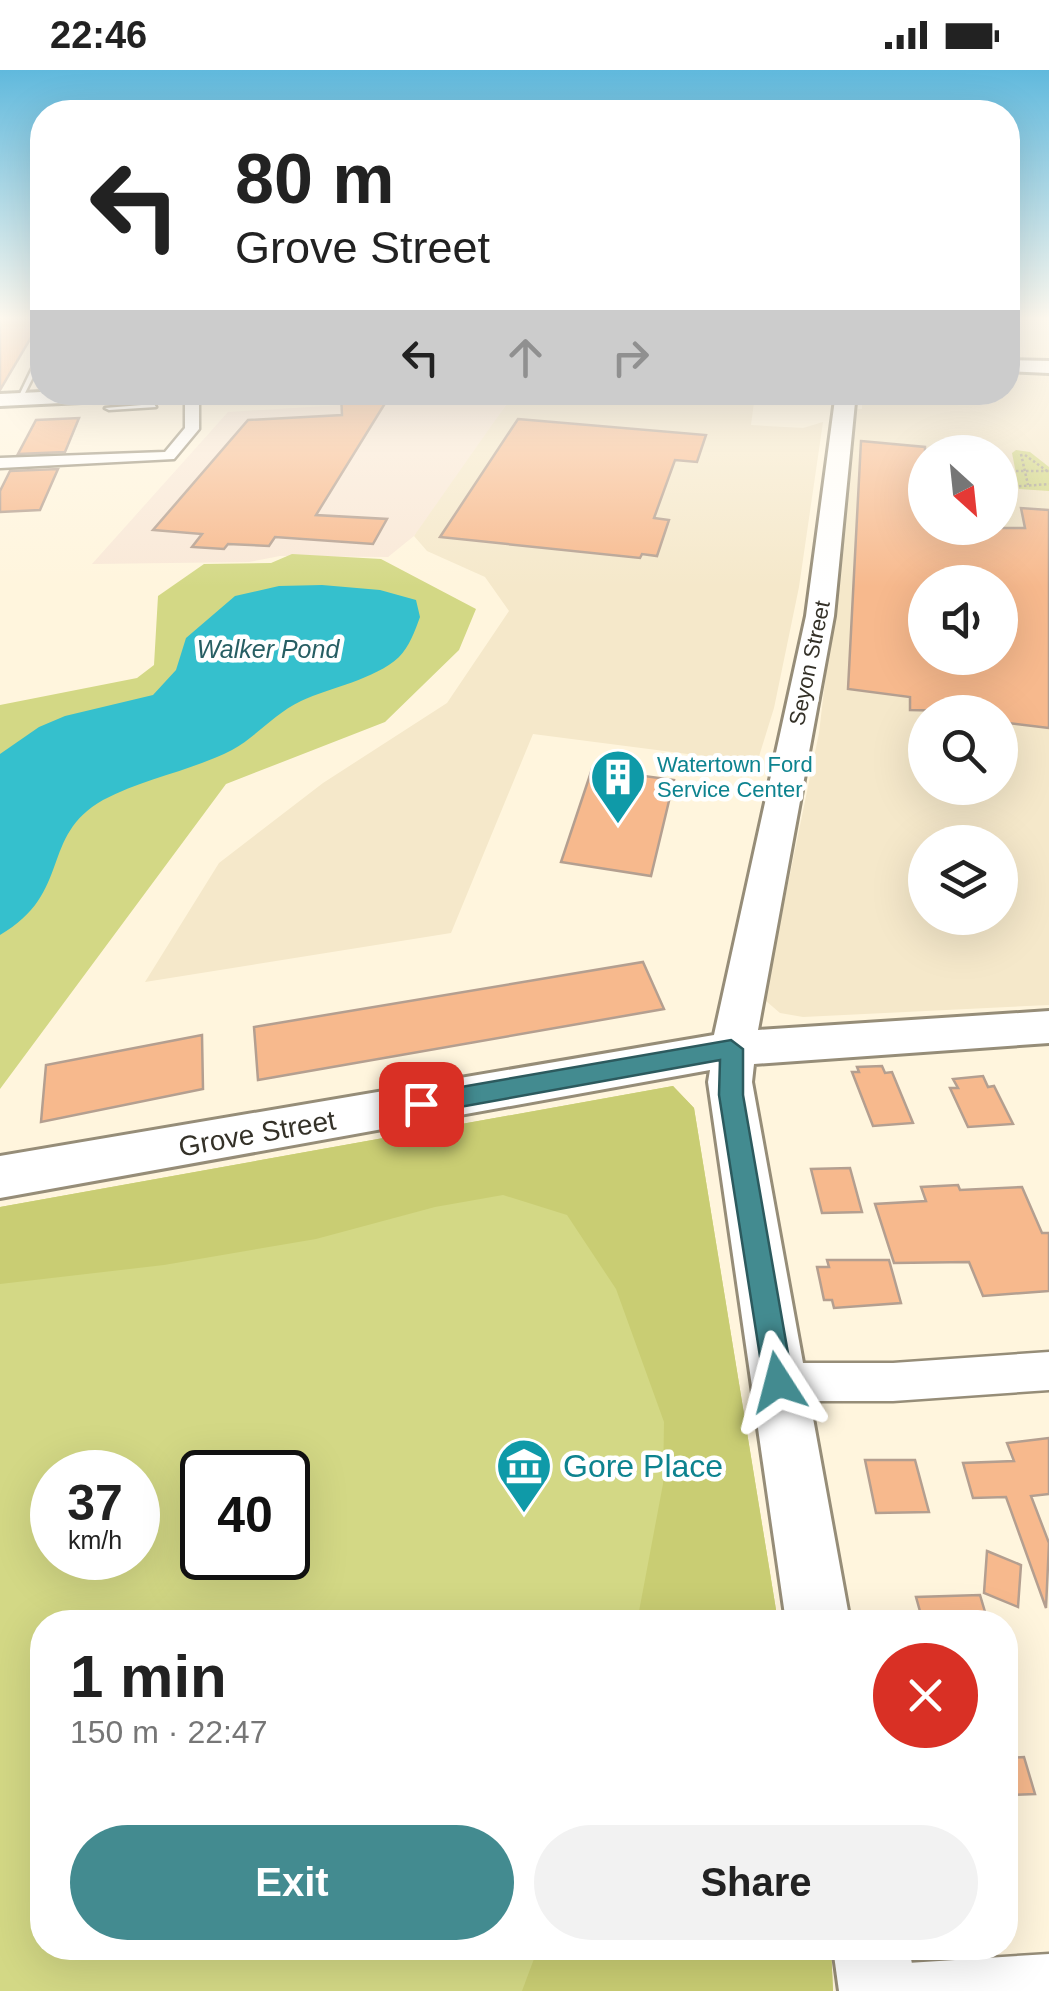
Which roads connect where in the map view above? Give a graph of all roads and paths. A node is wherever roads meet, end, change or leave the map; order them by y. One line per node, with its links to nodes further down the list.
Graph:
1 (192, 408): 3 (street)
2 (844, 408): 11 (street, Seyon Street)
3 (0, 464)
4 (1018, 471): 5 (path)
5 (1024, 471): 6 (path); 6 (path); 8 (path)
6 (1048, 472)
7 (1049, 484): 8 (path)
8 (1028, 485): 9 (path)
9 (1018, 486)
10 (1049, 1027): 11 (street, Grove Street)
11 (731, 1049): 12 (street, Grove Street); 14 (street, Seyon Street)
12 (0, 1177)
13 (1049, 1370): 14 (street)
14 (778, 1382): 15 (street, Seyon Street)
15 (816, 1610)
16 (873, 1960): 18 (street)
17 (1049, 1981): 19 (street)
18 (878, 1991)
19 (892, 1991)

